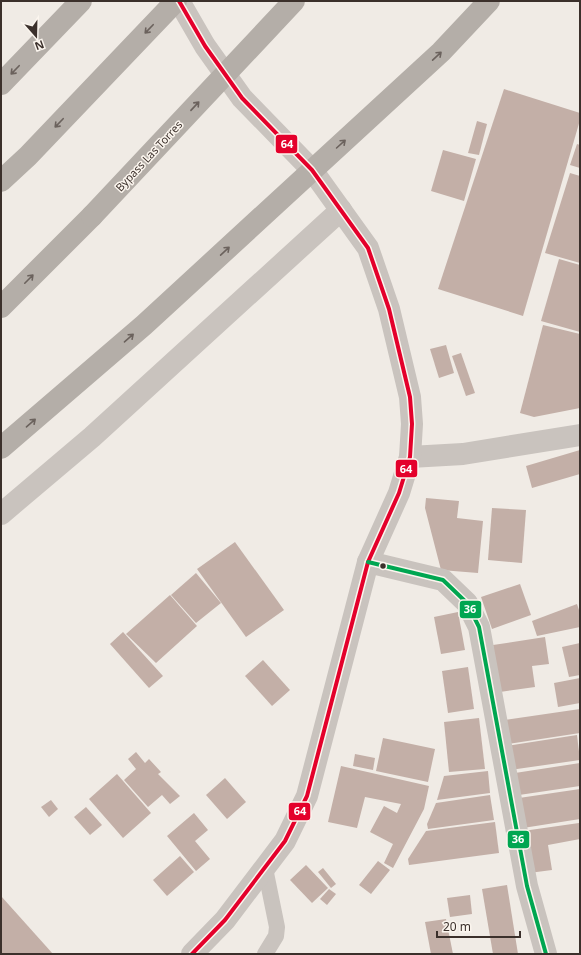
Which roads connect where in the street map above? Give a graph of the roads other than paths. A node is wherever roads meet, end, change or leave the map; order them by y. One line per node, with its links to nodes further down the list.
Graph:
1 (81, 1): 5 (highway, one-way to 5)
2 (178, 1): 6 (street); 7 (highway, one-way to 7)
3 (294, 1): 9 (highway, Bypass Las Torres, one-way to 3, bridge)
4 (489, 1): 6 (highway, one-way to 4)
5 (1, 84)
6 (312, 170): 8 (street); 11 (highway, one-way to 6)
7 (1, 181)
8 (341, 210): 12 (street); 13 (street)
9 (1, 307)
10 (580, 435): 12 (street)
11 (1, 448)
12 (410, 457): 14 (street)
13 (1, 514)
14 (368, 562): 15 (street); 18 (street)
15 (265, 868): 16 (street); 17 (lane)
16 (192, 954)
17 (265, 954)
18 (546, 954)

